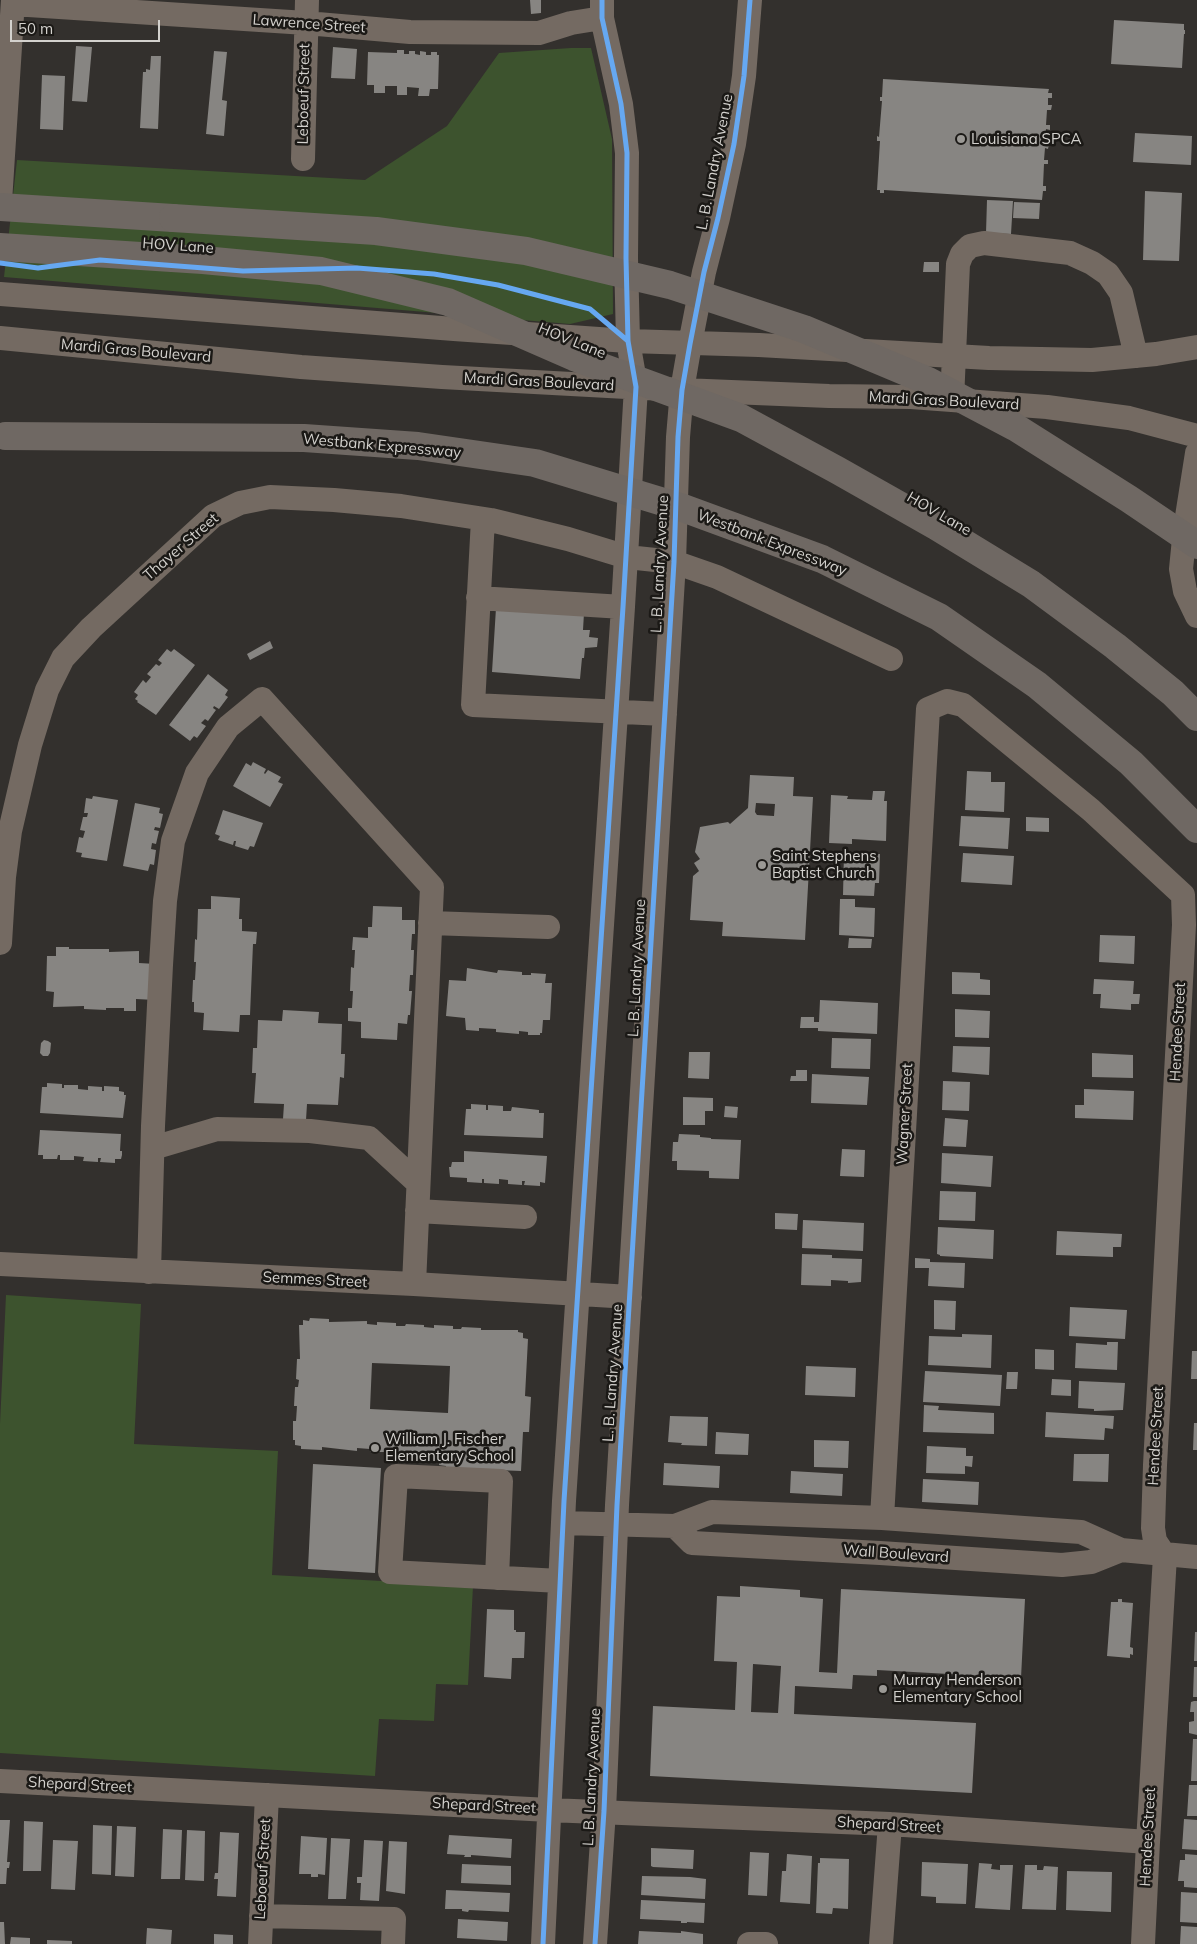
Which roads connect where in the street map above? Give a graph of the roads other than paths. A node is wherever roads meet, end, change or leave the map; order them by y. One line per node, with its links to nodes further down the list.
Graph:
1 (750, 0): 12 (street, L. B. Landry Avenue)
2 (13, 2): 4 (street, Lawrence Street); 6 (street)
3 (602, 9): 4 (street, Lawrence Street); 11 (street)
4 (307, 11): 5 (street, Leboeuf Street)
5 (303, 159)
6 (0, 202)
7 (0, 207): 23 (highway, bridge)
8 (0, 247): 33 (highway, HOV Lane, bridge)
9 (0, 294): 11 (street)
10 (0, 338): 16 (street, Mardi Gras Boulevard)
11 (628, 341): 12 (street); 16 (street)
12 (690, 344): 14 (street); 17 (street, L. B. Landry Avenue)
13 (1197, 346): 15 (street)
14 (953, 356): 15 (street); 15 (street); 18 (street)
15 (1136, 356)
16 (636, 387): 17 (street, Mardi Gras Boulevard); 24 (street)
17 (682, 390): 18 (street, Mardi Gras Boulevard); 25 (street, L. B. Landry Avenue)
18 (952, 400): 20 (street, Mardi Gras Boulevard)
19 (0, 436): 34 (highway, Westbank Expressway, bridge)
20 (1197, 436)
21 (1197, 453): 28 (street)
22 (483, 519): 24 (street, Thayer Street); 26 (street); 37 (street, Thayer Street)
23 (1197, 545)
24 (627, 557): 25 (street, Thayer Street); 27 (street)
25 (674, 562): 29 (street, Thayer Street); 32 (street, L. B. Landry Avenue)
26 (478, 598): 27 (street); 31 (street)
27 (623, 607): 31 (street)
28 (1197, 616)
29 (890, 659)
30 (928, 709): 47 (street, Wagner Street); 52 (street, Hendee Street)
31 (616, 712): 32 (street); 45 (street)
32 (665, 714): 46 (street, L. B. Landry Avenue)
33 (1197, 717)
34 (1197, 828)
35 (430, 923): 36 (street); 38 (street); 39 (street)
36 (548, 927)
37 (0, 943)
38 (153, 1148): 39 (street); 43 (street)
39 (418, 1182): 40 (street)
40 (417, 1211): 41 (street); 44 (street)
41 (525, 1217)
42 (0, 1264): 43 (street, Semmes Street)
43 (149, 1272): 44 (street, Semmes Street)
44 (414, 1284): 45 (street, Semmes Street)
45 (577, 1294): 46 (street, Semmes Street); 48 (street)
46 (630, 1297): 49 (street, L. B. Landry Avenue)
47 (882, 1518): 50 (street, Wall Boulevard); 51 (street, Wall Boulevard)
48 (563, 1523): 49 (street, Wall Boulevard); 55 (street)
49 (616, 1524): 50 (street, Wall Boulevard); 59 (street, L. B. Landry Avenue)
50 (675, 1526): 51 (street, Wall Boulevard)
51 (1121, 1550): 52 (street, Wall Boulevard)
52 (1166, 1556): 53 (street, Wall Boulevard); 61 (street, Hendee Street)
53 (1197, 1558)
54 (497, 1578): 54 (street); 55 (street)
55 (560, 1581): 58 (street)
56 (0, 1781): 57 (street, Shepard Street)
57 (267, 1795): 58 (street, Shepard Street); 62 (street, Leboeuf Street)
58 (549, 1810): 59 (street, Shepard Street); 65 (street)
59 (604, 1811): 60 (street, Shepard Street); 66 (street, L. B. Landry Avenue)
60 (890, 1824): 61 (street, Shepard Street); 69 (street)
61 (1148, 1842): 70 (street, Hendee Street)
62 (261, 1916): 63 (street, Leboeuf Street); 64 (street)
63 (260, 1944)
64 (393, 1944)
65 (543, 1944)
66 (595, 1944)
67 (749, 1944): 68 (street)
68 (766, 1944)
69 (881, 1944)
70 (1143, 1944)

